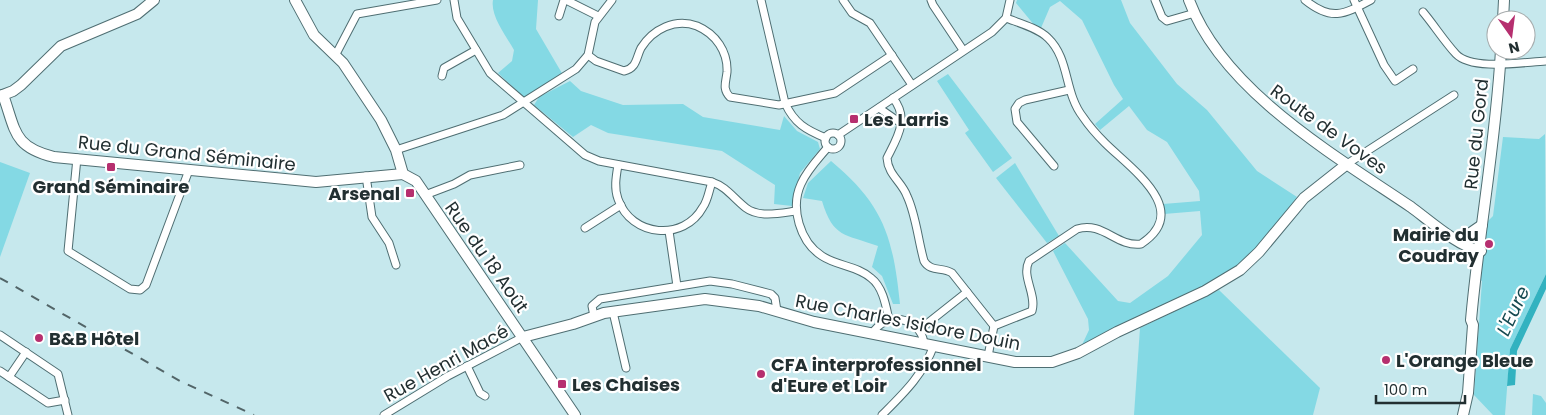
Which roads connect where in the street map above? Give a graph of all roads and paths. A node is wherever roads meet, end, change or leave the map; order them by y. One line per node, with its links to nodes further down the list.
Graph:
1 (154, 0): 33 (street)
2 (295, 0): 24 (street)
3 (437, 0): 24 (street)
4 (454, 0): 21 (street)
5 (565, 0): 18 (street); 19 (street)
6 (612, 0): 19 (street)
7 (761, 0): 37 (street)
8 (843, 0): 23 (street)
9 (931, 0): 22 (street)
10 (1010, 0): 20 (street)
11 (1155, 0): 17 (street)
12 (1189, 0): 17 (street, Route de Voves)
13 (1305, 0): 15 (street)
14 (1371, 0): 15 (street)
15 (1356, 4): 29 (street)
16 (1423, 12): 28 (street)
17 (1195, 13): 45 (street, Route de Voves)
18 (559, 16)
19 (598, 16): 25 (street)
20 (1006, 18): 22 (street); 32 (street)
21 (476, 50): 30 (street); 36 (street)
22 (963, 50): 31 (street)
23 (892, 55): 31 (street); 37 (street)
24 (335, 56): 43 (street)
25 (588, 56): 36 (street); 37 (street)
26 (1500, 60): 28 (street, Rue du Gord)
27 (1546, 61): 28 (street)
28 (1500, 64): 56 (street, Rue du Gord)
29 (1413, 69)
30 (442, 76)
31 (912, 85): 35 (street)
32 (1069, 90): 48 (street); 68 (street)
33 (2, 95): 44 (street, Rue du Grand Séminaire)
34 (1454, 95): 45 (street)
35 (893, 98): 38 (street); 39 (street)
36 (523, 103): 43 (street); 47 (street)
37 (785, 103): 41 (street)
38 (879, 108): 39 (street); 40 (street)
39 (902, 124): 63 (street)
40 (838, 135): 41 (street); 42 (street)
41 (826, 138): 42 (street)
42 (828, 147): 55 (street)
43 (396, 150): 50 (street)
44 (77, 158): 49 (street, Rue du Grand Séminaire); 49 (street)
45 (1346, 164): 59 (street, Route de Voves); 75 (street, Rue Charles Isidore Douin)
46 (520, 165): 53 (street, Rue du 18 Août)
47 (618, 165): 52 (street); 54 (street)
48 (1054, 166)
49 (189, 170): 51 (street, Rue du Grand Séminaire)
50 (403, 174): 51 (street, Rue du Grand Séminaire); 53 (street, Rue du 18 Août)
51 (366, 176): 61 (street)
52 (712, 182): 55 (street); 58 (street)
53 (425, 195): 72 (street, Rue du 18 Août)
54 (621, 205): 57 (street); 58 (street)
55 (796, 212): 67 (street)
56 (1482, 224): 59 (street); 60 (street, Rue du Gord)
57 (584, 228)
58 (669, 231): 62 (street)
59 (1455, 236): 60 (street)
60 (1480, 246): 86 (street, Rue du Gord)
61 (396, 265)
62 (677, 286): 64 (street); 66 (street)
63 (967, 292): 68 (street); 69 (street)
64 (777, 311): 65 (street, Rue Charles Isidore Douin); 70 (street, Rue Charles Isidore Douin)
65 (613, 312): 66 (street, Rue Charles Isidore Douin); 77 (street)
66 (594, 316): 72 (street, Rue Charles Isidore Douin)
67 (889, 320): 69 (street); 70 (street)
68 (994, 326): 75 (street)
69 (919, 330): 73 (street)
70 (872, 334): 73 (street, Rue Charles Isidore Douin)
71 (0, 335): 74 (street)
72 (523, 337): 76 (street, Rue Henri Macé); 84 (street, Rue du 18 Août)
73 (929, 344): 75 (street, Rue Charles Isidore Douin); 85 (street)
74 (26, 352): 79 (street); 81 (street)
75 (988, 356)
76 (466, 366): 80 (street); 83 (street, Rue Henri Macé)
77 (626, 368)
78 (0, 371): 79 (street)
79 (9, 377): 81 (street)
80 (482, 396)
81 (65, 400): 82 (street)
82 (68, 415)
83 (384, 415)
84 (575, 415)
85 (882, 415)
86 (1463, 415)

